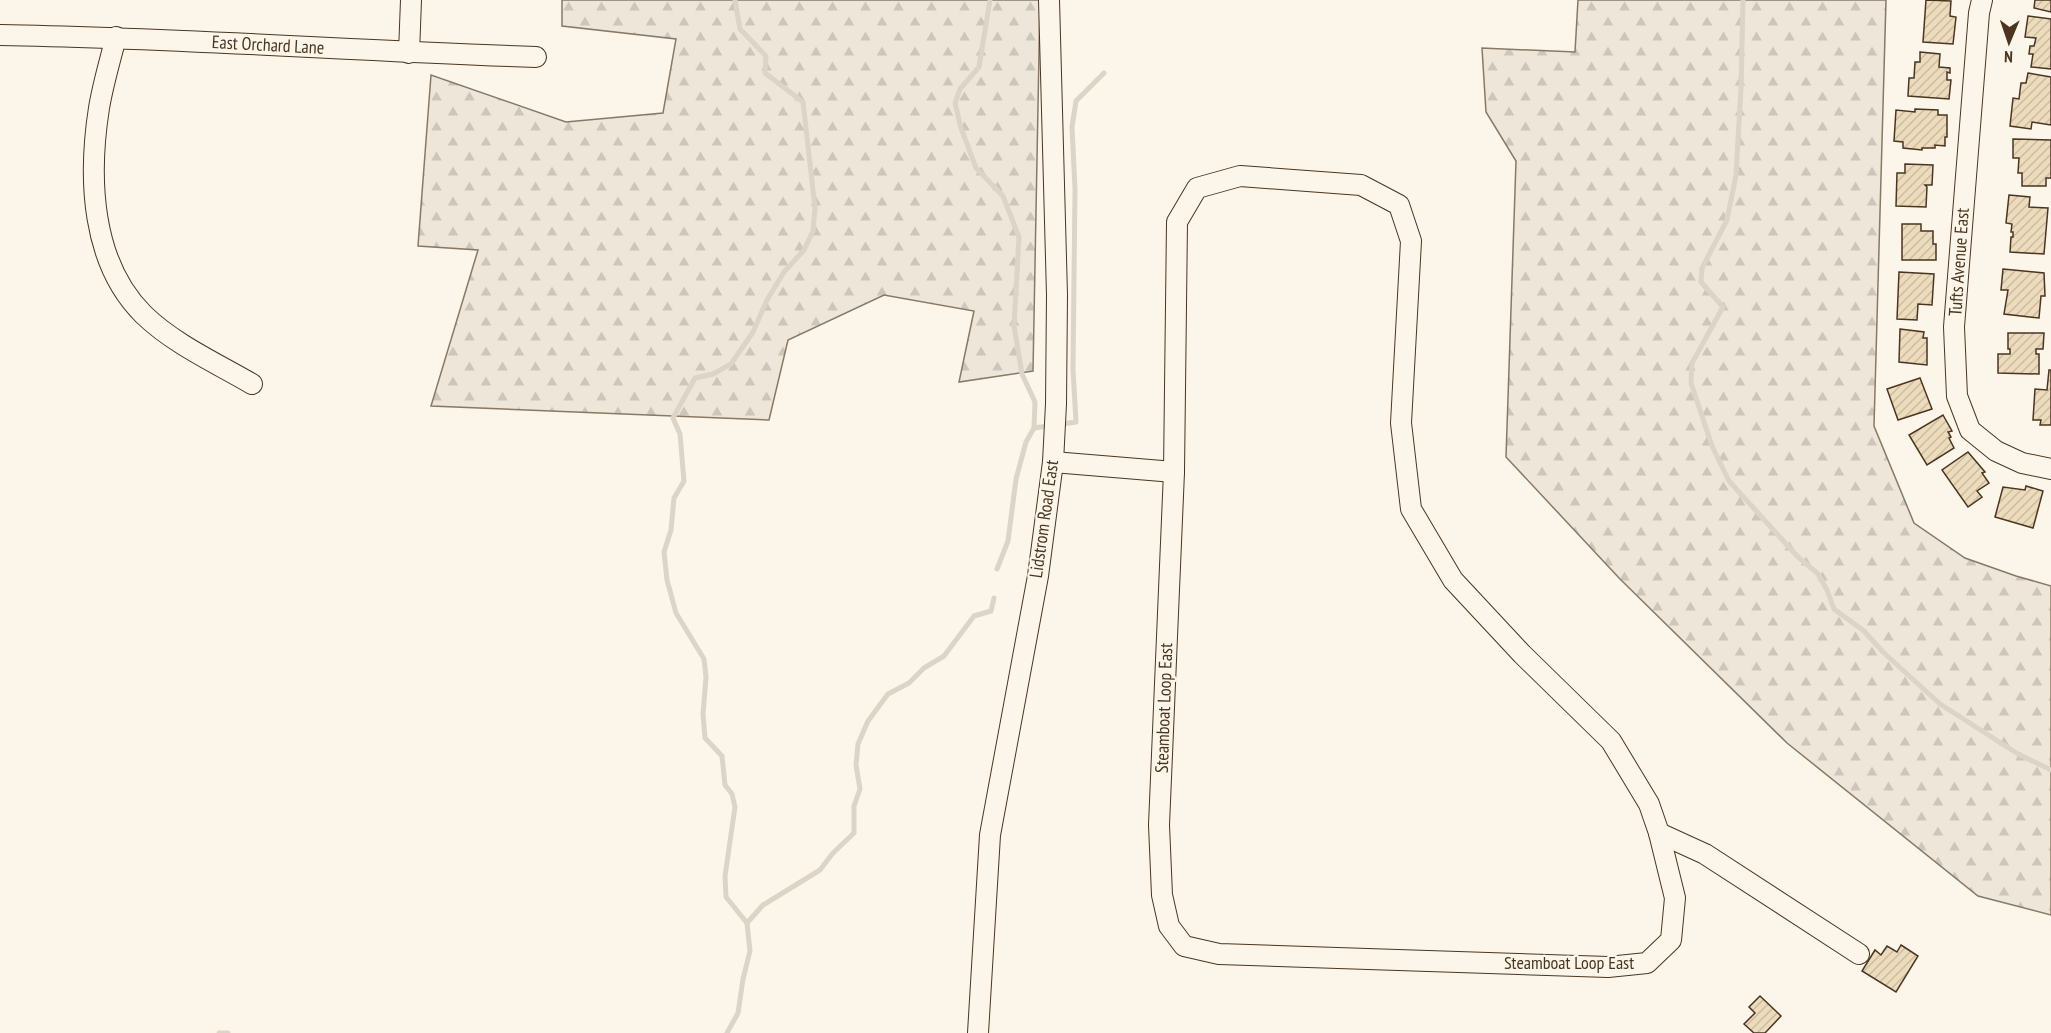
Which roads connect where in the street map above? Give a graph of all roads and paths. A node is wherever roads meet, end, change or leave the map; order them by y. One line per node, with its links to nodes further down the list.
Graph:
1 (1049, 0): 9 (street, Lidstrom Road East)
2 (1982, 0): 10 (street, Tufts Avenue East)
3 (412, 3): 6 (street)
4 (0, 35): 5 (street, East Orchard Lane)
5 (116, 37): 6 (street, East Orchard Lane); 8 (street)
6 (409, 53): 7 (street, East Orchard Lane)
7 (536, 57)
8 (252, 384)
9 (1053, 462): 11 (street); 14 (street, Lidstrom Road East)
10 (2051, 469)
11 (1174, 472): 12 (street, Steamboat Loop East); 12 (street, Steamboat Loop East)
12 (1659, 833): 13 (street)
13 (1859, 954)
14 (978, 1033)

